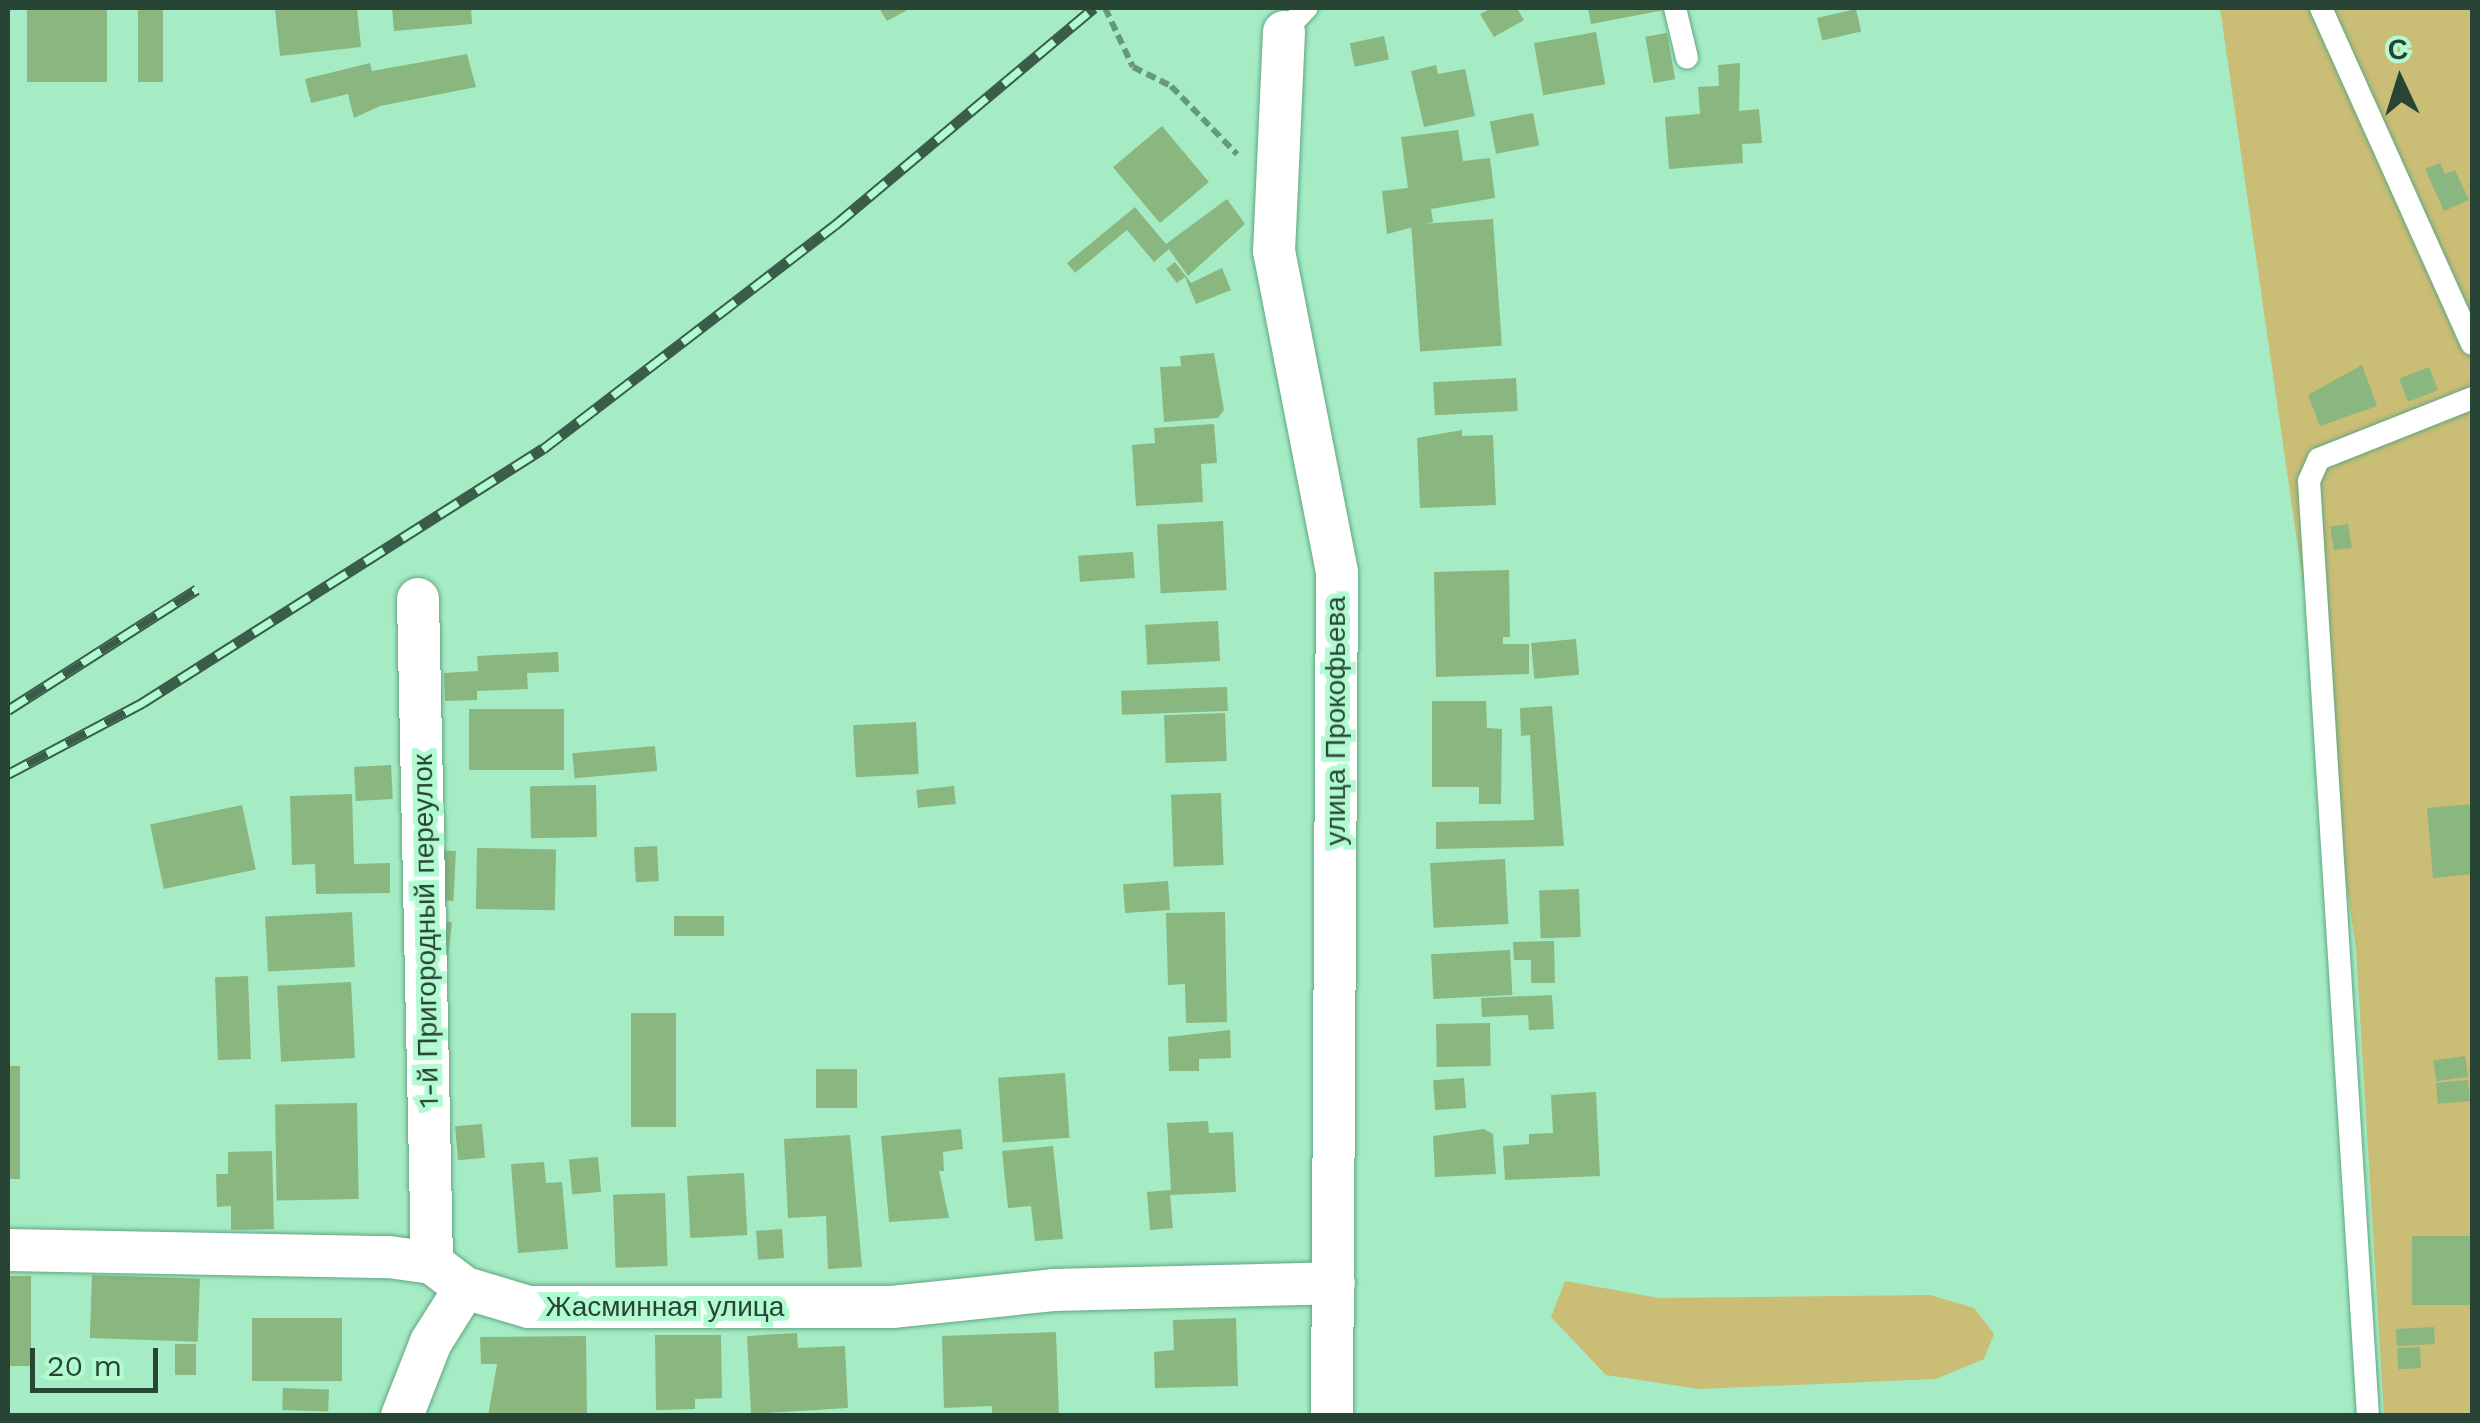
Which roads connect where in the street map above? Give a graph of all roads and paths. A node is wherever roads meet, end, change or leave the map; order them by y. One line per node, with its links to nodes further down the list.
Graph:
1 (1105, 8): 6 (path)
2 (1676, 8): 5 (lane)
3 (2321, 8): 7 (lane)
4 (1295, 20): 12 (street, улица Прокофьева)
5 (1687, 58)
6 (1241, 159)
7 (2472, 344)
8 (2472, 398): 15 (lane)
9 (418, 600): 11 (street, 1-й Пригородный переулок)
10 (8, 1250): 11 (street, Жасминная улица)
11 (448, 1276): 12 (street, Жасминная улица); 13 (street)
12 (1334, 1283): 14 (street, улица Прокофьева)
13 (402, 1416)
14 (1332, 1416)
15 (2368, 1416)

